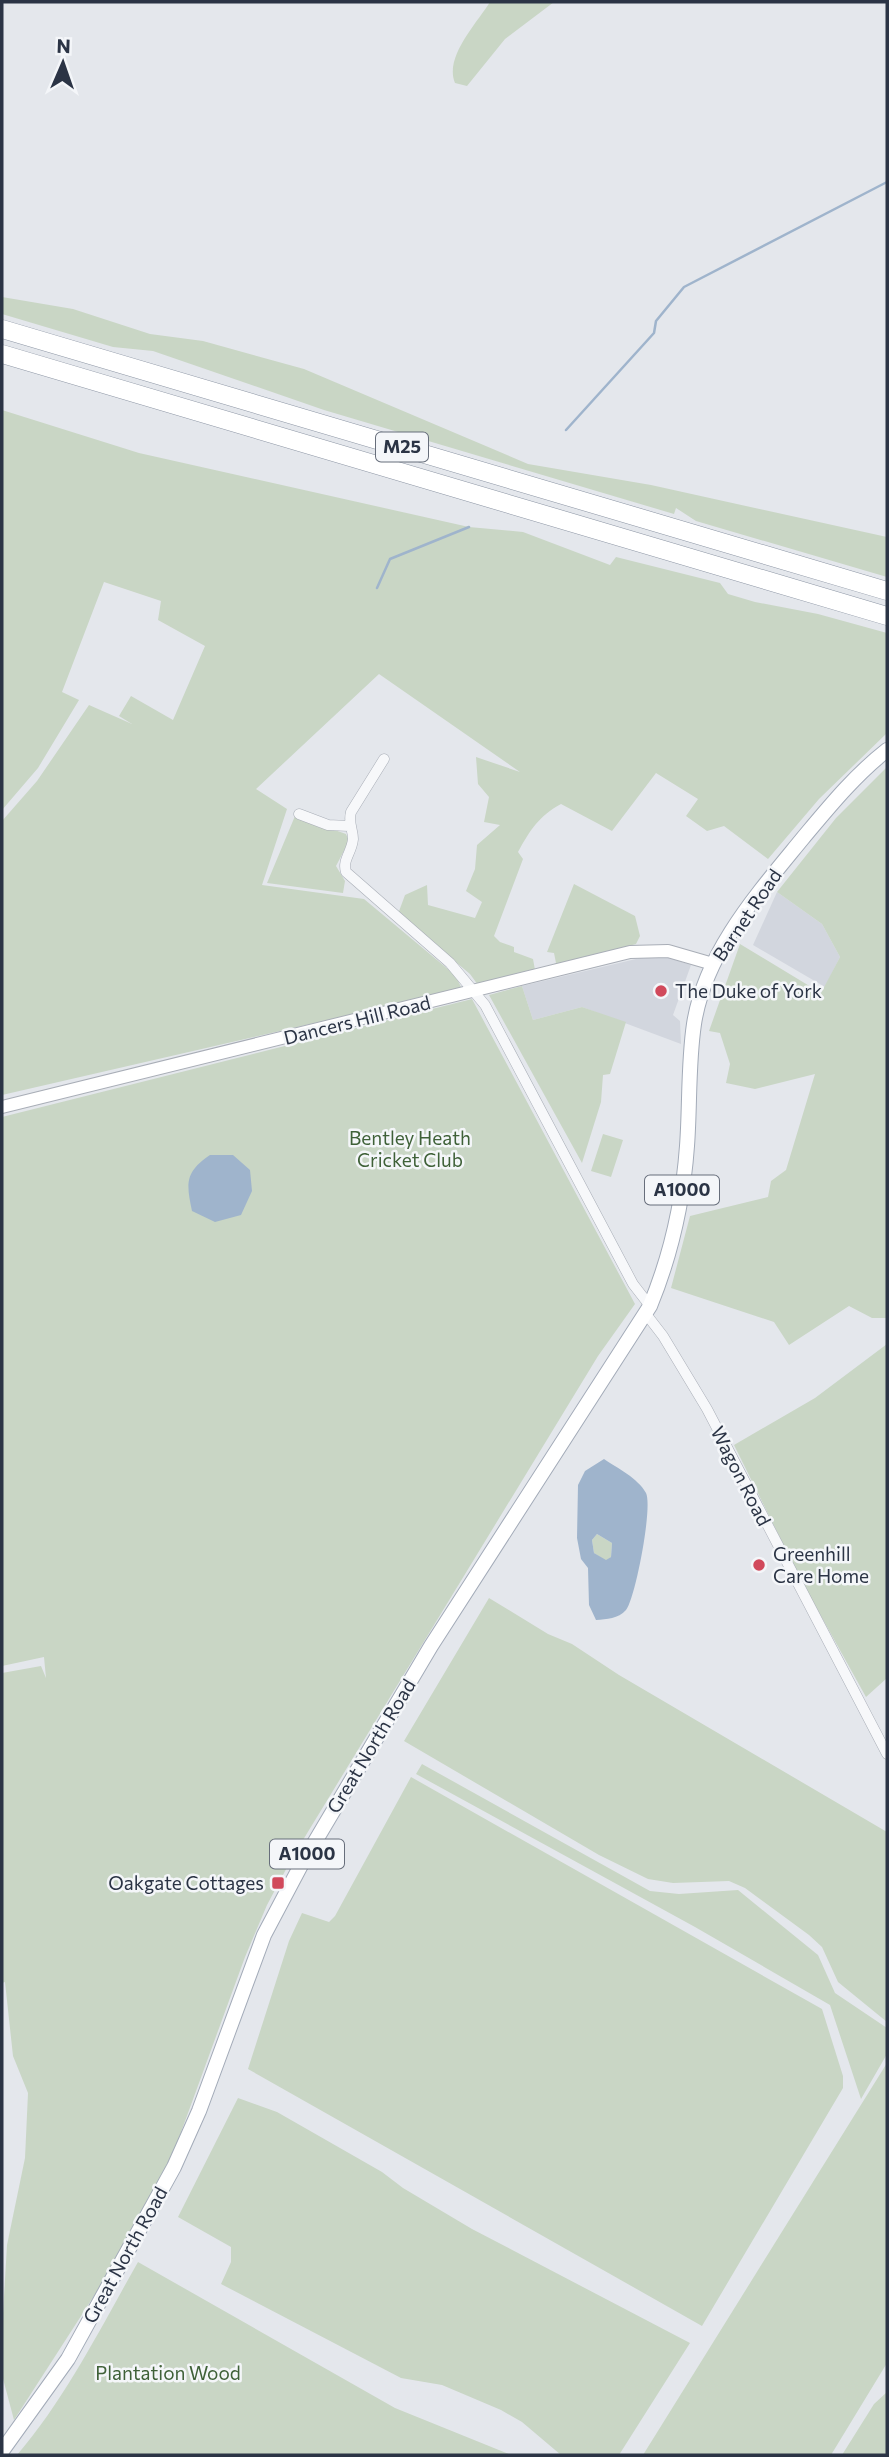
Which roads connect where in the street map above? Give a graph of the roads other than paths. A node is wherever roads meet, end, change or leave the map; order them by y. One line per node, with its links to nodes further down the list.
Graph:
1 (2, 329): 3 (highway, M25)
2 (2, 354): 4 (highway, M25)
3 (887, 591)
4 (887, 616)
5 (887, 750): 9 (main road, Barnet Road / A1000)
6 (384, 759): 8 (street)
7 (299, 814): 8 (street)
8 (349, 827): 10 (street, Wagon Road)
9 (713, 964): 10 (street, Dancers Hill Road); 12 (main road, Barnet Road / A1000)
10 (474, 991): 11 (street, Dancers Hill Road); 13 (street, Wagon Road)
11 (2, 1107)
12 (660, 1282): 13 (main road, Great North Road / A1000)
13 (648, 1310): 14 (street, Wagon Road); 15 (main road, Great North Road / A1000)
14 (887, 1754)
15 (2, 2451)

